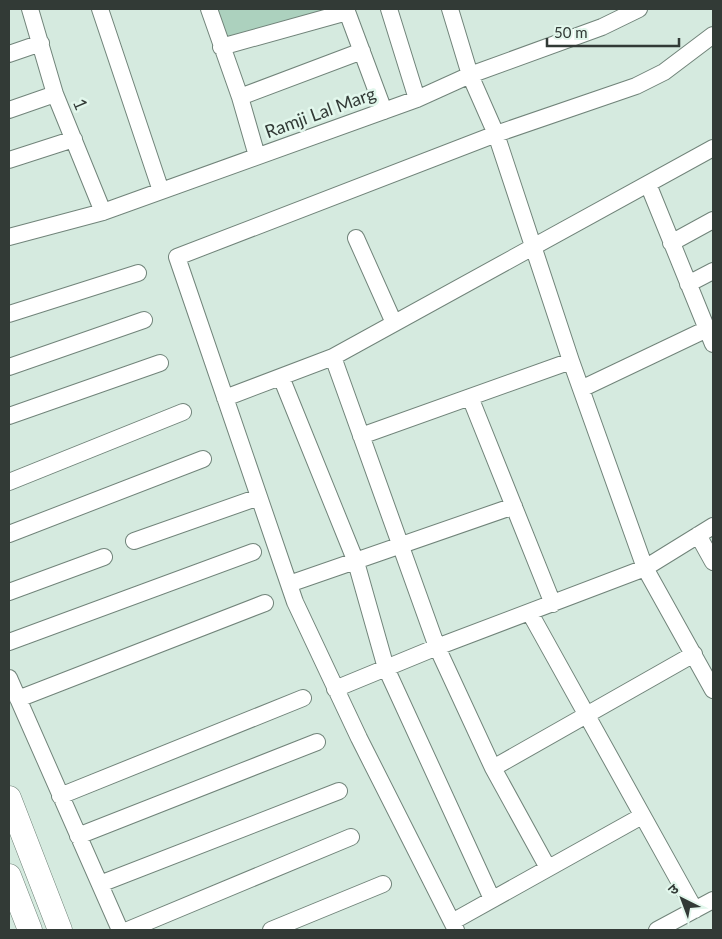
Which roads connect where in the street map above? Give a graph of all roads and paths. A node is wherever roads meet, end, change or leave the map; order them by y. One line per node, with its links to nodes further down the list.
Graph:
1 (30, 9): 9 (street, 1)
2 (100, 9): 25 (street)
3 (209, 9): 10 (street)
4 (389, 9): 16 (street)
5 (450, 9): 13 (street)
6 (638, 9): 13 (street, Ramji Lal Marg)
7 (347, 10): 10 (street); 11 (street)
8 (713, 35): 19 (street)
9 (41, 43): 12 (street); 14 (street, 1)
10 (221, 47): 15 (street)
11 (362, 51): 15 (street); 18 (street)
12 (9, 54)
13 (470, 74): 16 (street, Ramji Lal Marg); 19 (street)
14 (54, 94): 17 (street); 20 (street, 1)
15 (240, 97): 22 (street)
16 (417, 99): 18 (street, Ramji Lal Marg)
17 (9, 110)
18 (384, 111): 22 (street, Ramji Lal Marg)
19 (496, 134): 31 (street); 47 (street)
20 (74, 139): 23 (street); 26 (street, 1)
21 (713, 148): 24 (street)
22 (257, 156): 25 (street, Ramji Lal Marg)
23 (9, 160)
24 (648, 184): 30 (street); 31 (street)
25 (161, 191): 26 (street, Ramji Lal Marg)
26 (103, 212): 28 (street, Ramji Lal Marg)
27 (713, 220): 30 (street)
28 (9, 237)
29 (356, 238): 37 (street)
30 (670, 243): 34 (street)
31 (534, 246): 37 (street); 41 (street)
32 (713, 271): 34 (street)
33 (138, 273): 35 (street)
34 (688, 284): 38 (street)
35 (9, 314)
36 (144, 320): 43 (street)
37 (394, 323): 40 (street)
38 (707, 329): 39 (street); 45 (street)
39 (713, 344)
40 (333, 356): 44 (street); 50 (street)
41 (571, 361): 45 (street); 46 (street)
42 (160, 363): 49 (street)
43 (9, 367)
44 (281, 377): 47 (street); 62 (street)
45 (582, 389): 64 (street)
46 (470, 397): 50 (street); 54 (street)
47 (225, 398): 53 (street)
48 (183, 412): 52 (street)
49 (9, 416)
50 (361, 436): 59 (street)
51 (203, 459): 56 (street)
52 (9, 482)
53 (259, 497): 58 (street); 65 (street)
54 (514, 506): 59 (street); 68 (street)
55 (713, 526): 57 (street)
56 (9, 534)
57 (698, 535): 63 (street); 64 (street)
58 (134, 540)
59 (400, 547): 62 (street); 71 (street)
60 (253, 552): 70 (street)
61 (104, 557): 66 (street)
62 (356, 562): 65 (street); 73 (street)
63 (713, 562)
64 (645, 568): 68 (street); 72 (street)
65 (289, 584): 75 (street)
66 (9, 592)
67 (265, 603): 78 (street)
68 (553, 604): 69 (street)
69 (530, 613): 71 (street); 79 (street)
70 (9, 642)
71 (437, 647): 73 (street); 81 (street)
72 (694, 654): 76 (street); 79 (street)
73 (386, 668): 75 (street); 92 (street)
74 (9, 678): 78 (street)
75 (335, 689): 95 (street)
76 (713, 690)
77 (302, 698): 83 (street)
78 (18, 699): 83 (street)
79 (586, 715): 81 (street); 85 (street)
80 (317, 742): 86 (street)
81 (493, 768): 88 (street)
82 (339, 791): 90 (street)
83 (60, 796): 86 (street)
84 (9, 798): 97 (main road)
85 (642, 816): 88 (street); 94 (street)
86 (78, 836): 90 (street)
87 (350, 837): 99 (street)
88 (548, 868): 92 (street)
89 (9, 876): 96 (main road)
90 (100, 884): 98 (street)
91 (382, 884): 100 (street)
92 (492, 899): 95 (street)
93 (713, 900): 94 (street)
94 (695, 910): 101 (street)
95 (454, 926)
96 (30, 930)
97 (60, 930)
98 (120, 930)
99 (128, 930)
100 (271, 930)
101 (657, 930)

